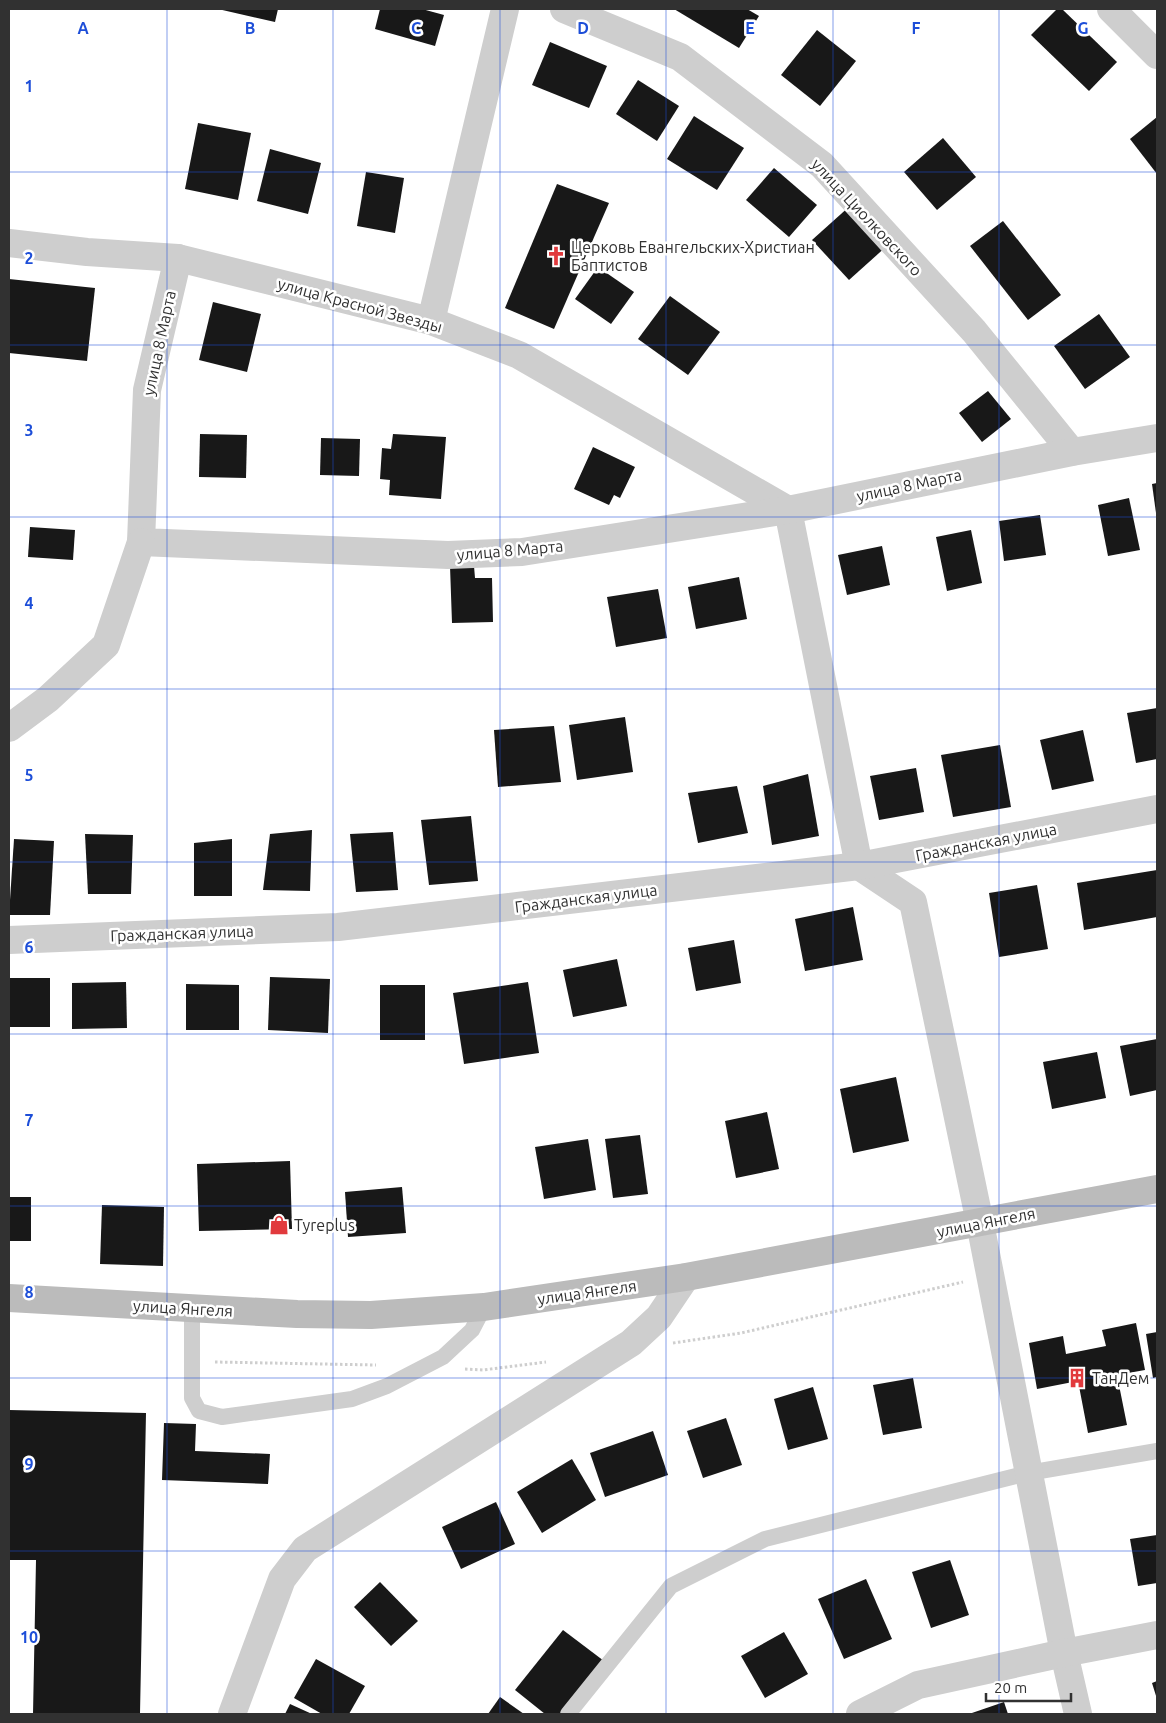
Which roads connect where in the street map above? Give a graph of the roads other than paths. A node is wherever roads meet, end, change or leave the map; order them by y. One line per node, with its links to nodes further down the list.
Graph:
1 (505, 9): 7 (street)
2 (564, 9): 9 (street, улица Циолковского)
3 (1111, 9): 4 (street)
4 (1157, 55)
5 (9, 243): 6 (street, улица Красной Звезды)
6 (178, 258): 7 (street, улица Красной Звезды); 11 (street, улица 8 Марта)
7 (431, 321): 10 (street, улица Красной Звезды)
8 (1157, 438): 9 (street, улица 8 Марта)
9 (1072, 452): 10 (street, улица 8 Марта)
10 (788, 510): 11 (street, улица 8 Марта); 14 (street)
11 (141, 542): 12 (street)
12 (9, 728)
13 (1157, 809): 14 (street, Гражданская улица)
14 (859, 866): 15 (street, Гражданская улица); 17 (street)
15 (9, 940)
16 (1157, 1189): 17 (street, улица Янгеля)
17 (980, 1223): 18 (street, улица Янгеля); 23 (street)
18 (686, 1277): 20 (street, улица Янгеля); 26 (street)
19 (9, 1298): 21 (street, улица Янгеля)
20 (484, 1307): 21 (street, улица Янгеля); 21 (lane)
21 (192, 1308)
22 (1157, 1451): 23 (lane)
23 (1028, 1473): 25 (street); 27 (lane)
24 (1157, 1635): 25 (street)
25 (1064, 1653): 28 (street); 29 (street)
26 (232, 1714)
27 (568, 1714)
28 (860, 1714)
29 (1078, 1714)

